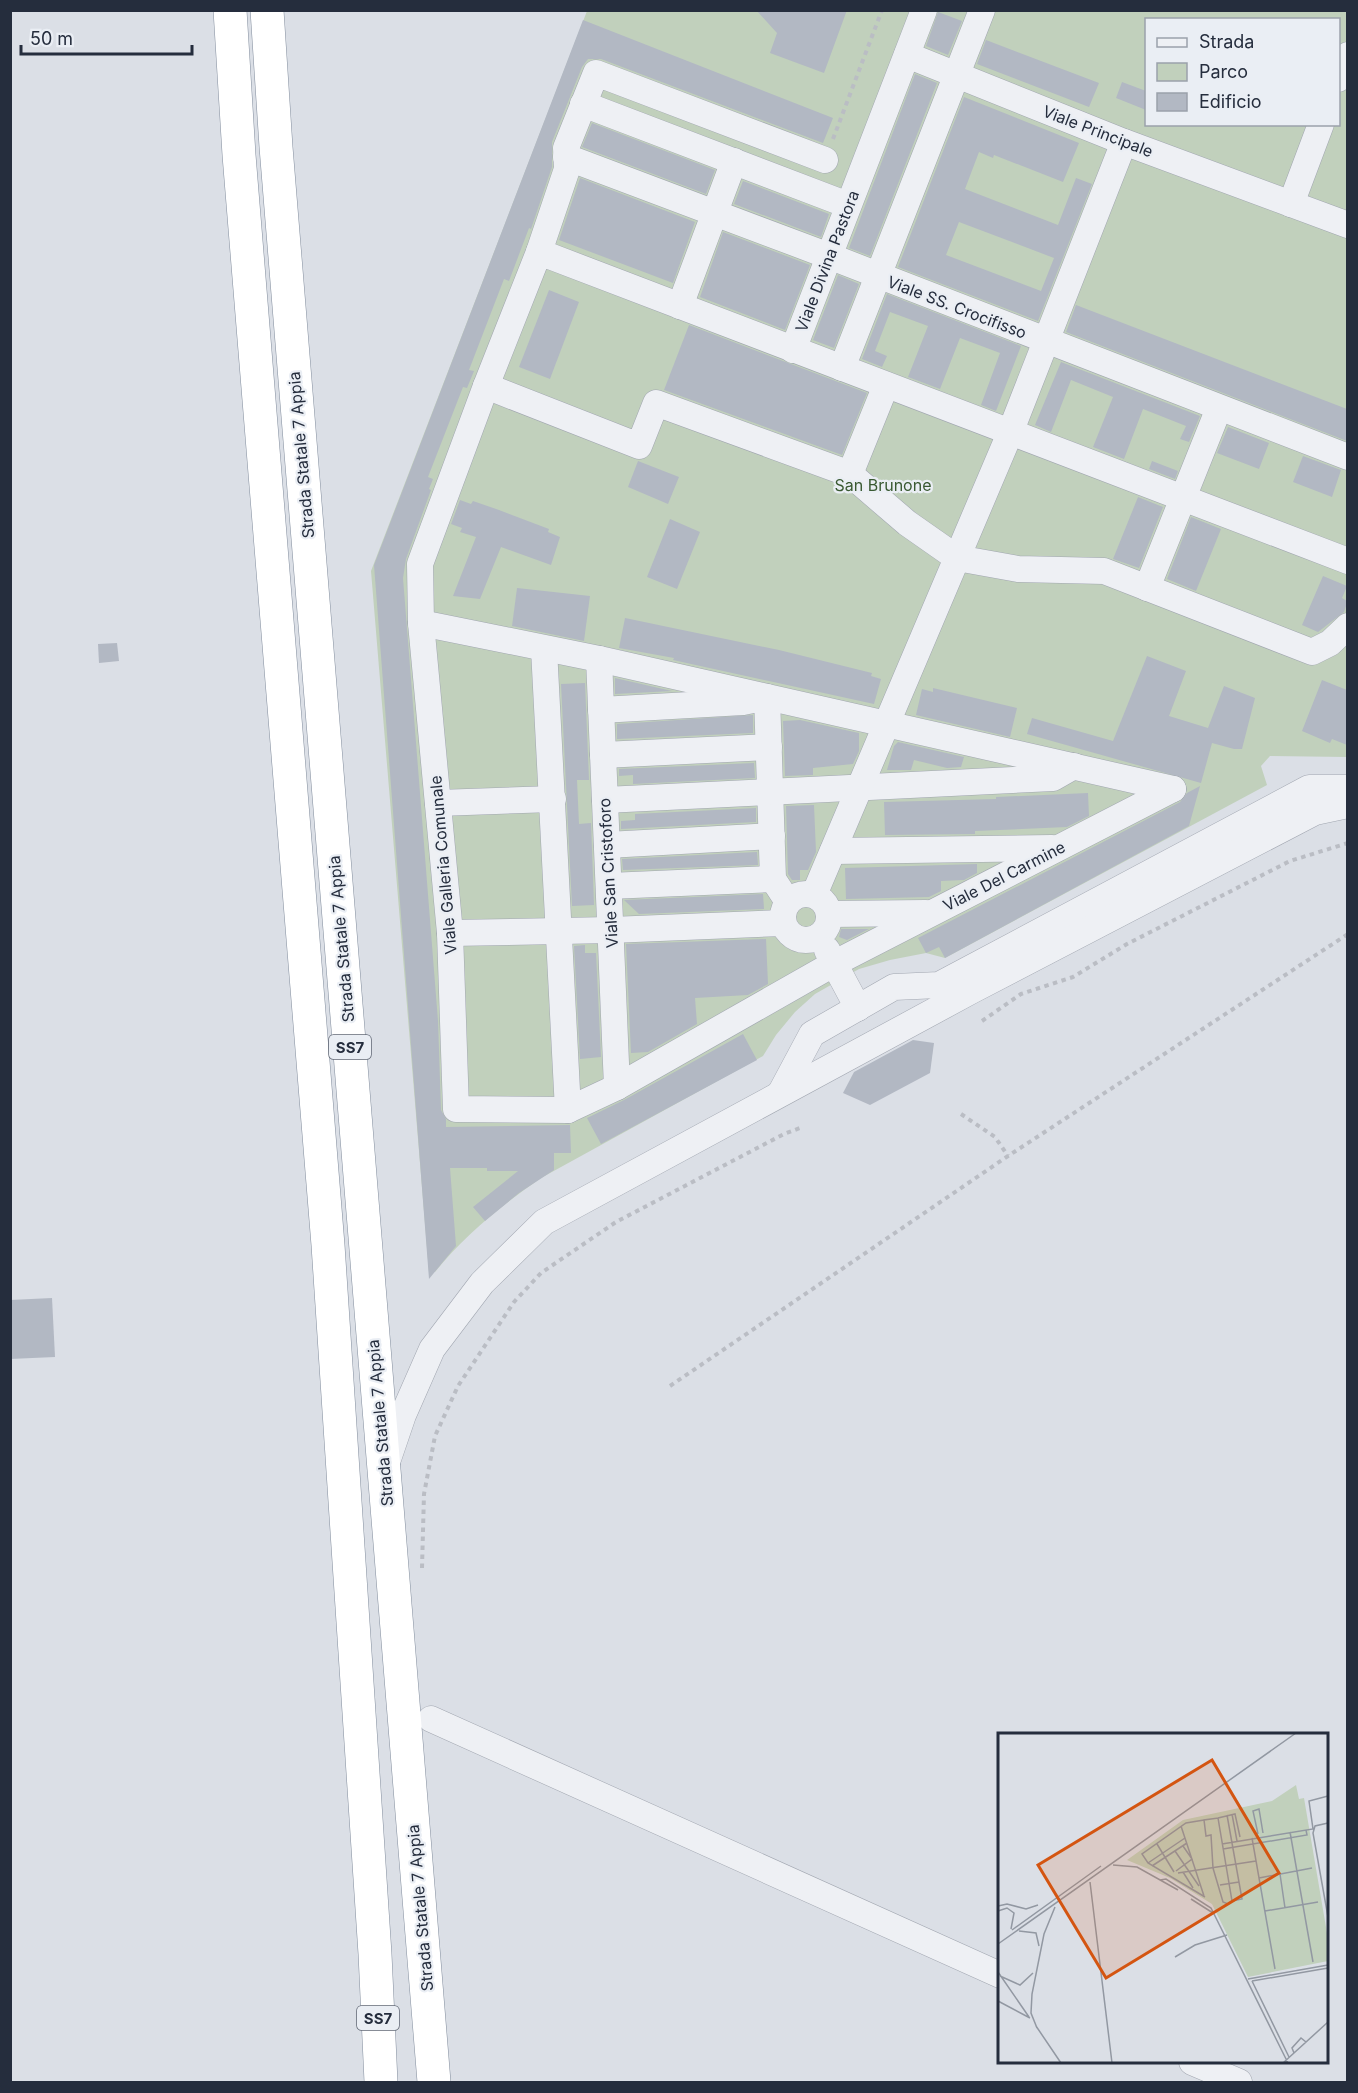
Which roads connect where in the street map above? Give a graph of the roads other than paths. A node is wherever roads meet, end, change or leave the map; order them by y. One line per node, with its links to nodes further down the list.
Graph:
1 (230, 10): 73 (highway, SS7)
2 (267, 10): 71 (highway, Strada Statale 7 Appia / SS7)
3 (924, 10): 5 (street, Viale Divina Pastora)
4 (982, 10): 8 (street)
5 (907, 55): 8 (street, Viale Principale); 16 (street, Viale Divina Pastora)
6 (1347, 55): 7 (street)
7 (1340, 74)
8 (956, 75): 11 (street, Viale Principale); 21 (street)
9 (584, 104): 12 (street, Viale Galleria Comunale); 13 (street, Viale Galleria Comunale); 14 (street)
10 (1320, 126): 15 (street)
11 (1124, 142): 15 (street, Viale Principale); 23 (street)
12 (566, 157): 17 (street, Viale SS. Crocifisso); 19 (street, Viale Galleria Comunale)
13 (825, 160)
14 (734, 161): 16 (street); 17 (street)
15 (1291, 204): 18 (street, Viale Principale)
16 (848, 205): 20 (street, Viale Divina Pastora)
17 (714, 213): 20 (street, Viale SS. Crocifisso); 22 (street)
18 (1347, 225)
19 (539, 252): 22 (street); 27 (street, Viale Galleria Comunale)
20 (829, 256): 21 (street, Viale SS. Crocifisso); 24 (street, Viale Divina Pastora)
21 (878, 276): 23 (street, Viale SS. Crocifisso); 25 (street)
22 (680, 306): 24 (street)
23 (1046, 341): 28 (street, Viale SS. Crocifisso); 29 (street)
24 (793, 350): 25 (street)
25 (842, 368): 26 (street)
26 (886, 385): 29 (street); 31 (street)
27 (486, 386): 31 (street); 36 (street, Viale Galleria Comunale)
28 (1219, 408): 30 (street, Viale SS. Crocifisso); 32 (street)
29 (1010, 433): 32 (street); 33 (street)
30 (1347, 457)
31 (850, 474): 33 (street)
32 (1184, 499): 34 (street); 35 (street)
33 (957, 558): 35 (street); 42 (street)
34 (1347, 561)
35 (1147, 588): 37 (street)
36 (421, 623): 38 (street); 51 (street, Viale Galleria Comunale)
37 (1347, 626)
38 (544, 649): 39 (street); 49 (street)
39 (599, 658): 40 (street); 41 (street, Viale San Cristoforo)
40 (767, 697): 41 (street); 42 (street); 43 (street)
41 (601, 710): 44 (street, Viale San Cristoforo)
42 (887, 724): 45 (street); 46 (street)
43 (769, 747): 44 (street); 48 (street)
44 (603, 755): 50 (street, Viale San Cristoforo)
45 (1074, 766): 46 (street); 55 (street, Viale Del Carmine)
46 (860, 787): 48 (street); 56 (street)
47 (1347, 788): 67 (street)
48 (770, 792): 50 (street); 53 (street)
49 (553, 800): 51 (street); 63 (street)
50 (605, 800): 54 (street, Viale San Cristoforo)
51 (438, 803): 64 (street, Viale Galleria Comunale)
52 (1347, 805): 69 (street)
53 (772, 836): 54 (street); 57 (street)
54 (607, 845): 58 (street, Viale San Cristoforo)
55 (1060, 848): 56 (street); 61 (street, Viale Del Carmine)
56 (833, 851): 59 (street)
57 (773, 879): 58 (street); 60 (street)
58 (609, 886): 62 (street, Viale San Cristoforo)
59 (822, 904): 60 (street); 61 (street); 65 (street)
60 (785, 913): 62 (street); 65 (street)
61 (930, 913): 66 (street, Viale Del Carmine)
62 (611, 930): 63 (street); 68 (street, Viale San Cristoforo)
63 (559, 931): 64 (street); 70 (street)
64 (450, 933): 70 (street, Viale Galleria Comunale)
65 (819, 937): 66 (street)
66 (835, 963): 67 (street); 68 (street, Viale Del Carmine)
67 (858, 1008): 69 (street)
68 (617, 1087): 70 (street, Viale Del Carmine)
69 (781, 1092): 71 (street)
70 (568, 1110)
71 (384, 1471): 78 (highway, Strada Statale 7 Appia / SS7)
72 (430, 1719): 74 (street)
73 (375, 1954): 76 (highway); 77 (highway, SS7)
74 (998, 1975)
75 (1196, 2063): 79 (street)
76 (364, 2082)
77 (381, 2082)
78 (434, 2082)
79 (1239, 2082)

